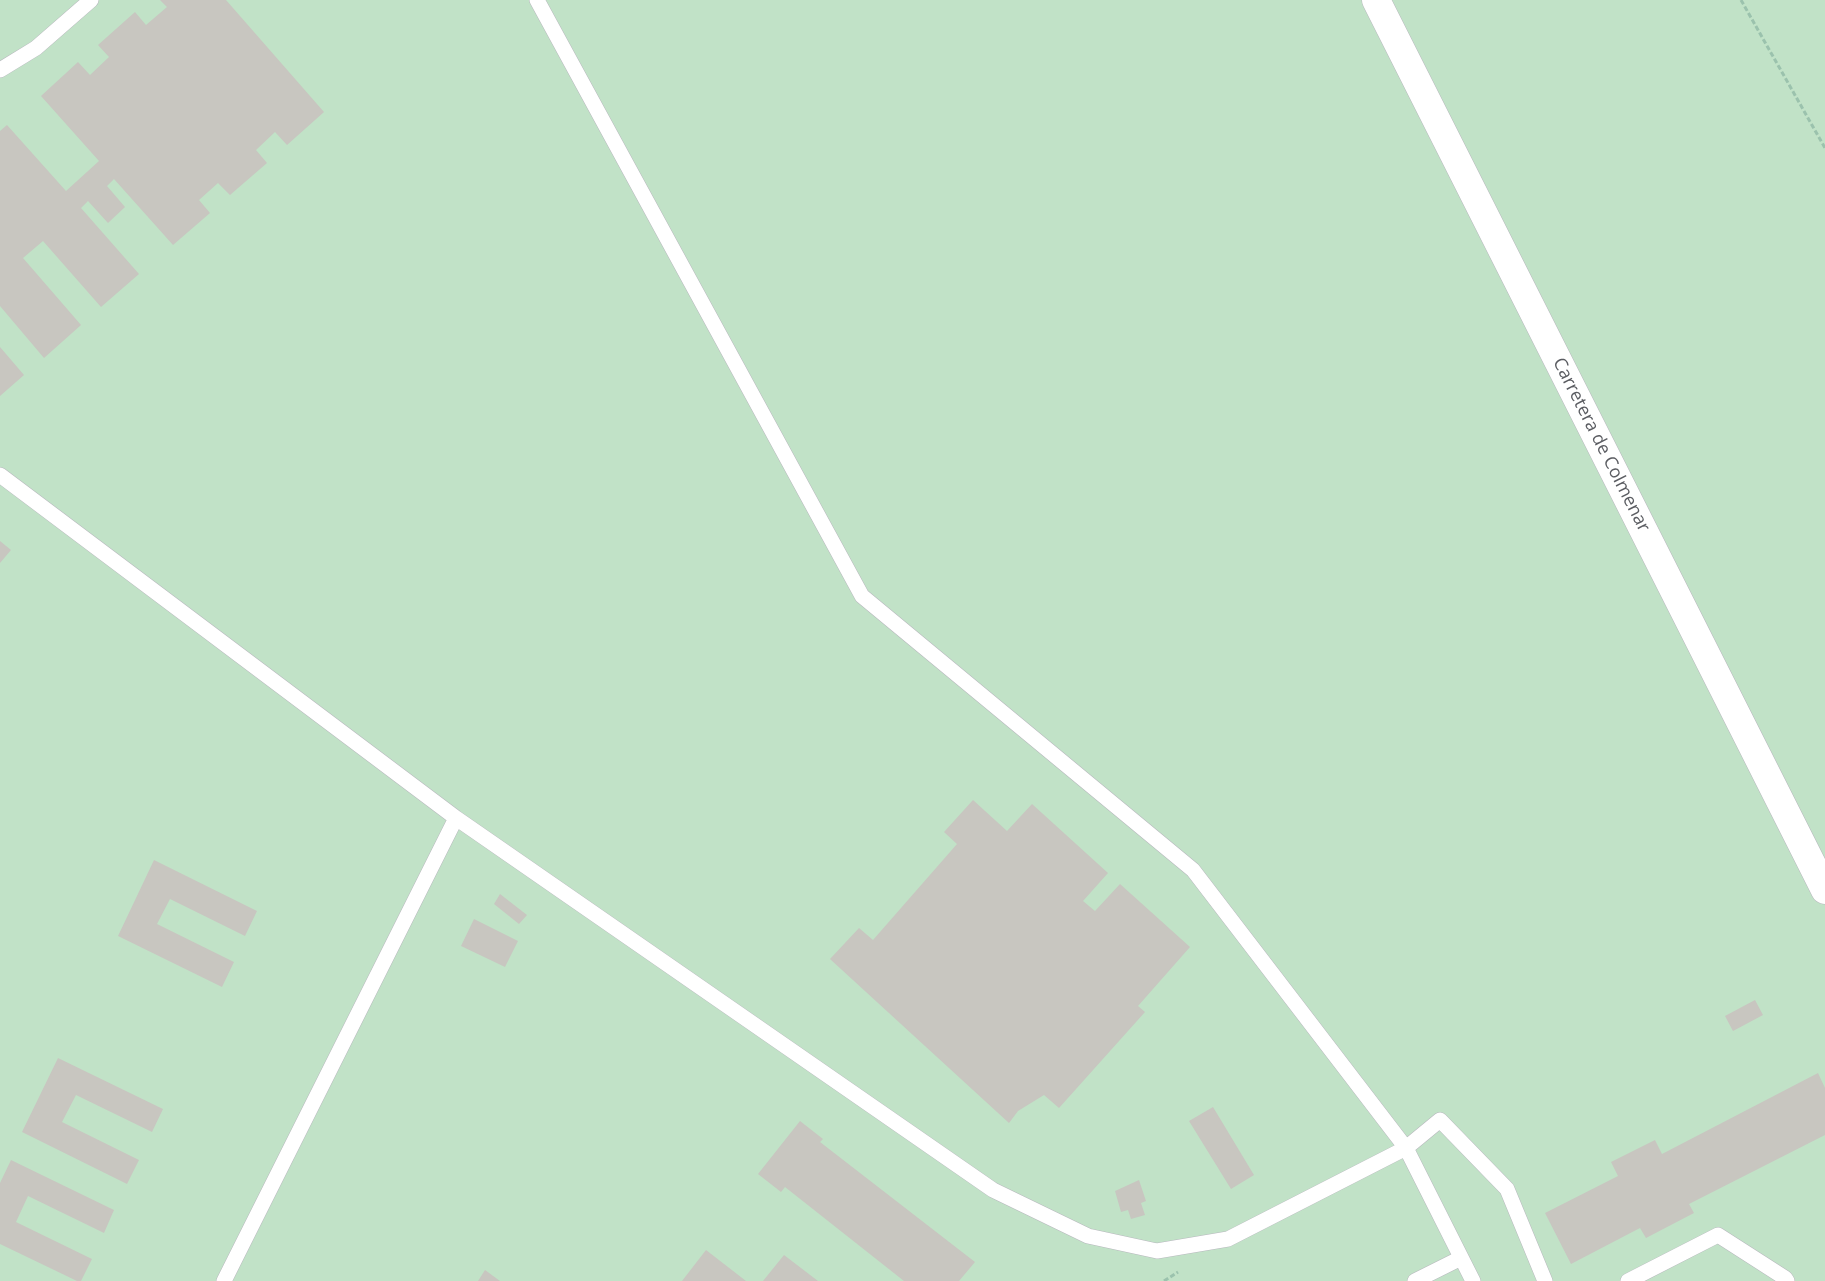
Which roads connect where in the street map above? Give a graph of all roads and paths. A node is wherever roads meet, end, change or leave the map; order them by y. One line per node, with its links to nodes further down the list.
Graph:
1 (91, 0): 5 (lane)
2 (537, 0): 10 (lane)
3 (1376, 0): 9 (street, Carretera de Colmenar)
4 (1741, 0): 6 (path)
5 (0, 70)
6 (1825, 148)
7 (0, 475): 8 (lane)
8 (456, 818): 10 (lane); 12 (lane)
9 (1825, 890)
10 (1406, 1148): 11 (lane); 15 (lane)
11 (1461, 1258): 13 (lane); 14 (lane)
12 (224, 1281)
13 (1415, 1281)
14 (1473, 1281)
15 (1545, 1281)
16 (1628, 1281): 17 (lane)
17 (1787, 1281)

